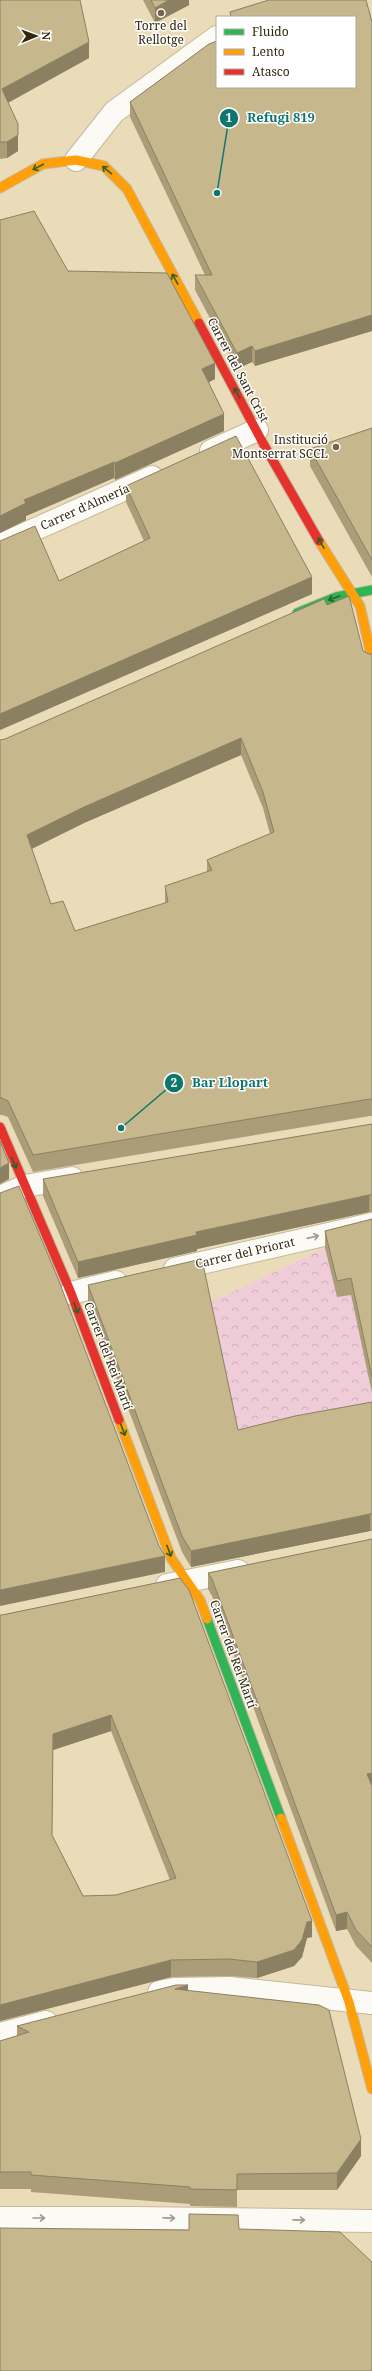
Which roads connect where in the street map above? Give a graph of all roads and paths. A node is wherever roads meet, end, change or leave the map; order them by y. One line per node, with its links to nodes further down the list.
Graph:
1 (216, 38): 2 (street)
2 (76, 160): 3 (street, Carrer del Sant Crist, one-way to 3); 4 (street, Carrer del Sant Crist, one-way to 2)
3 (0, 188)
4 (257, 430): 5 (street); 9 (street, Carrer del Sant Crist, one-way to 4)
5 (190, 460)
6 (168, 470): 7 (street, Carrer d'Almería)
7 (0, 545)
8 (372, 590): 9 (street)
9 (352, 593): 10 (street, one-way to 10); 11 (street, Carrer del Sant Crist)
10 (285, 619)
11 (372, 659)
12 (0, 1127): 14 (street, Carrer del Rei Martí, one-way to 14)
13 (94, 1174): 14 (street)
14 (25, 1186): 15 (street); 19 (street, Carrer del Rei Martí)
15 (0, 1197)
16 (372, 1224): 17 (street, Carrer del Priorat, one-way to 16)
17 (159, 1273)
18 (136, 1278): 19 (street)
19 (70, 1293): 21 (street, Carrer del Rei Martí, one-way to 21)
20 (255, 1567): 21 (street)
21 (186, 1582): 22 (street); 24 (street, Carrer del Rei Martí)
22 (144, 1590)
23 (141, 1997): 24 (street)
24 (348, 2002): 25 (street); 28 (street, Carrer del Rei Martí)
25 (372, 2003)
26 (67, 2016): 27 (street)
27 (0, 2034)
28 (372, 2089)
29 (0, 2218): 30 (street, one-way to 30)
30 (372, 2221)

